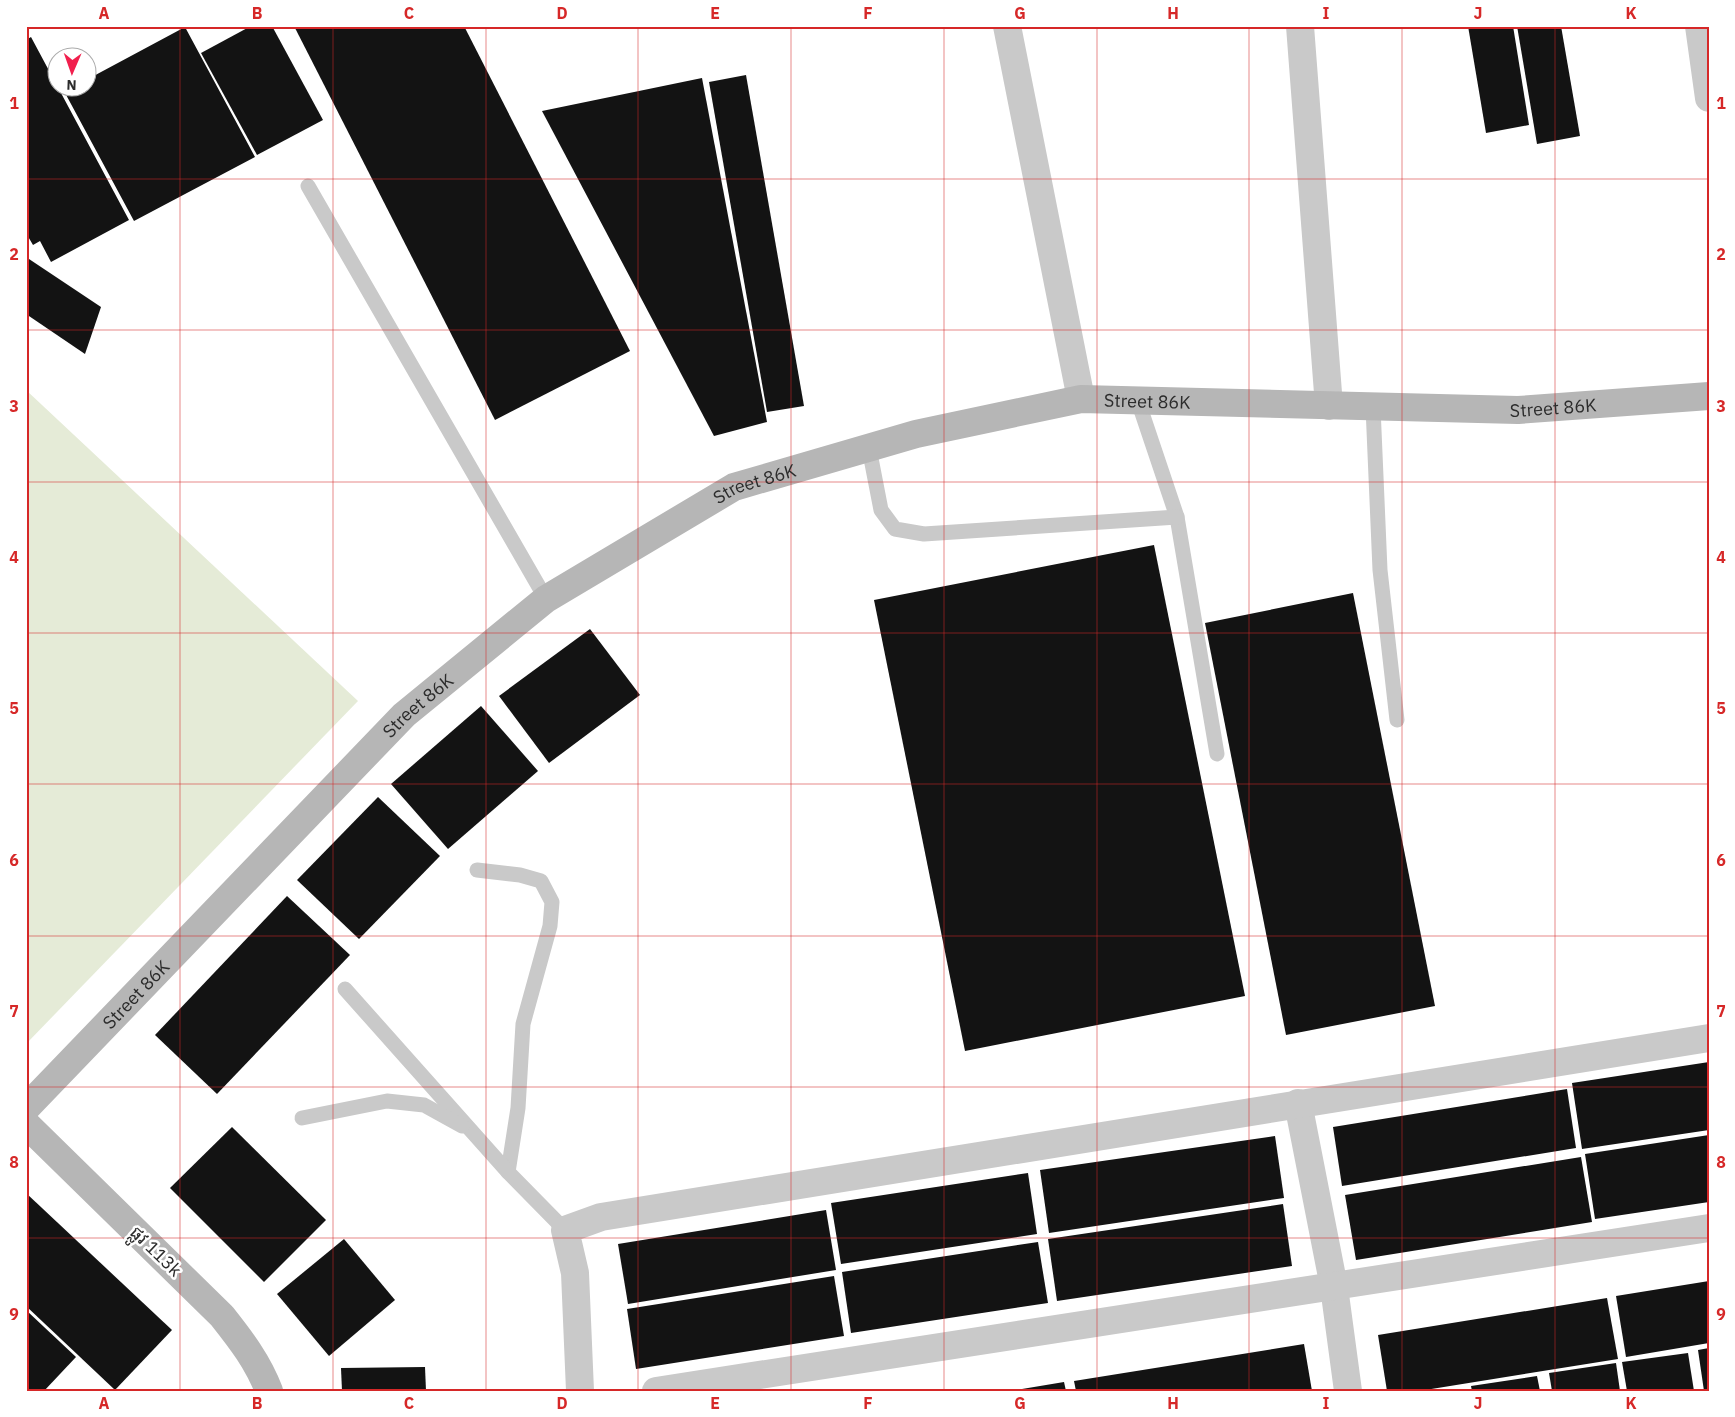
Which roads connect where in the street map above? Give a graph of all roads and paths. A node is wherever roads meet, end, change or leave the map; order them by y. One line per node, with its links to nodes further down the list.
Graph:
1 (1007, 26): 7 (street)
2 (1300, 26): 9 (street)
3 (1699, 26): 4 (street)
4 (1709, 98)
5 (308, 186): 13 (lane)
6 (1709, 396): 10 (street, Street 86K)
7 (1080, 399): 8 (street, Street 86K); 11 (street, Street 86K)
8 (1138, 401): 9 (street, Street 86K); 12 (lane)
9 (1329, 406): 10 (street, Street 86K)
10 (1373, 407): 14 (lane)
11 (869, 448): 12 (lane); 13 (street, Street 86K)
12 (1177, 517): 15 (lane)
13 (546, 599): 20 (street, Street 86K)
14 (1397, 720)
15 (1217, 754)
16 (477, 870): 24 (lane)
17 (345, 989): 23 (lane)
18 (1709, 1038): 19 (street)
19 (1298, 1103): 26 (street); 27 (street)
20 (26, 1108)
21 (302, 1118): 23 (lane)
22 (26, 1124): 28 (street, ផ្លូវ 113k)
23 (473, 1131): 24 (lane)
24 (508, 1172): 26 (lane)
25 (1709, 1228): 27 (street)
26 (566, 1230): 29 (street)
27 (1334, 1286): 30 (street); 31 (street)
28 (269, 1391)
29 (580, 1391)
30 (656, 1391)
31 (1348, 1391)

